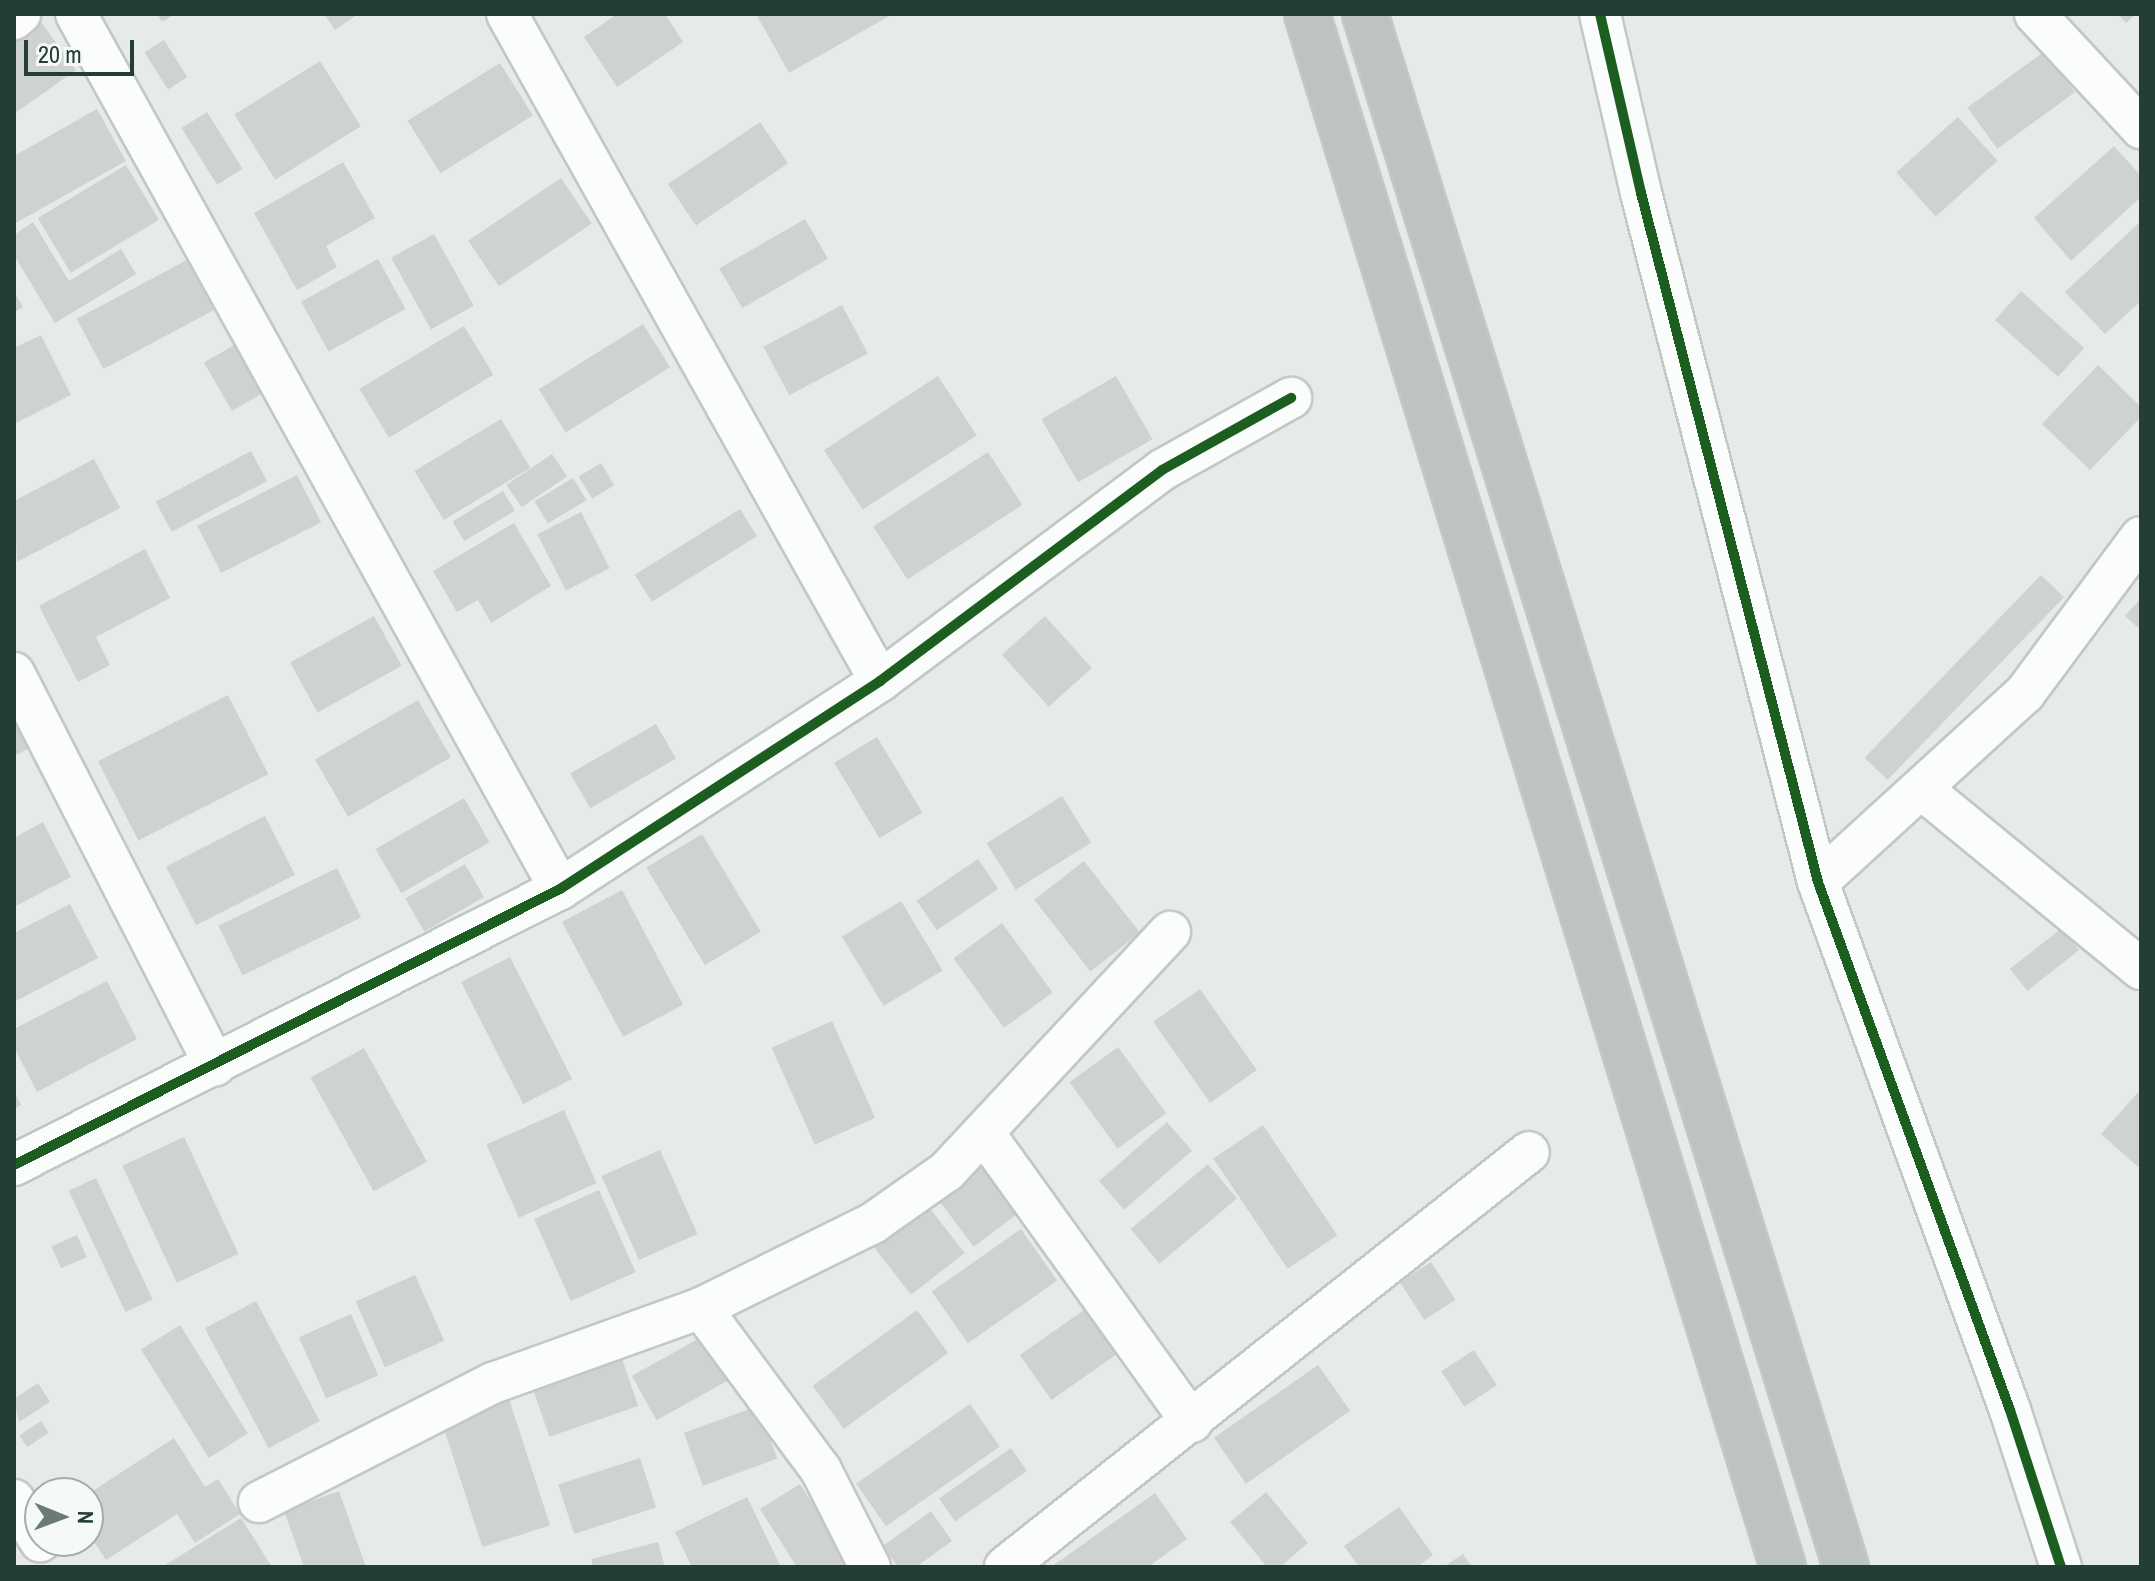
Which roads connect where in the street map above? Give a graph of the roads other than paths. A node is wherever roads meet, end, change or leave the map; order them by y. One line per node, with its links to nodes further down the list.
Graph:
1 (20, 14): 8 (street)
2 (76, 14): 16 (street)
3 (507, 14): 13 (street)
4 (1307, 14): 28 (highway)
5 (1365, 14): 29 (highway)
6 (1600, 14): 15 (street)
7 (2035, 14): 9 (street)
8 (14, 19)
9 (2141, 128)
10 (1291, 398): 13 (street)
11 (2141, 537): 14 (street)
12 (14, 673): 19 (street)
13 (880, 681): 16 (street)
14 (1923, 790): 15 (street); 18 (street)
15 (1818, 882): 30 (street)
16 (560, 889): 19 (street)
17 (1170, 932): 20 (street)
18 (2141, 969)
19 (215, 1065): 22 (street)
20 (984, 1133): 23 (street); 24 (street)
21 (1529, 1152): 24 (street)
22 (14, 1165)
23 (701, 1308): 25 (street); 26 (street)
24 (1192, 1422): 27 (street)
25 (259, 1502)
26 (870, 1567)
27 (1005, 1567)
28 (1783, 1567)
29 (1846, 1567)
30 (2061, 1567)

